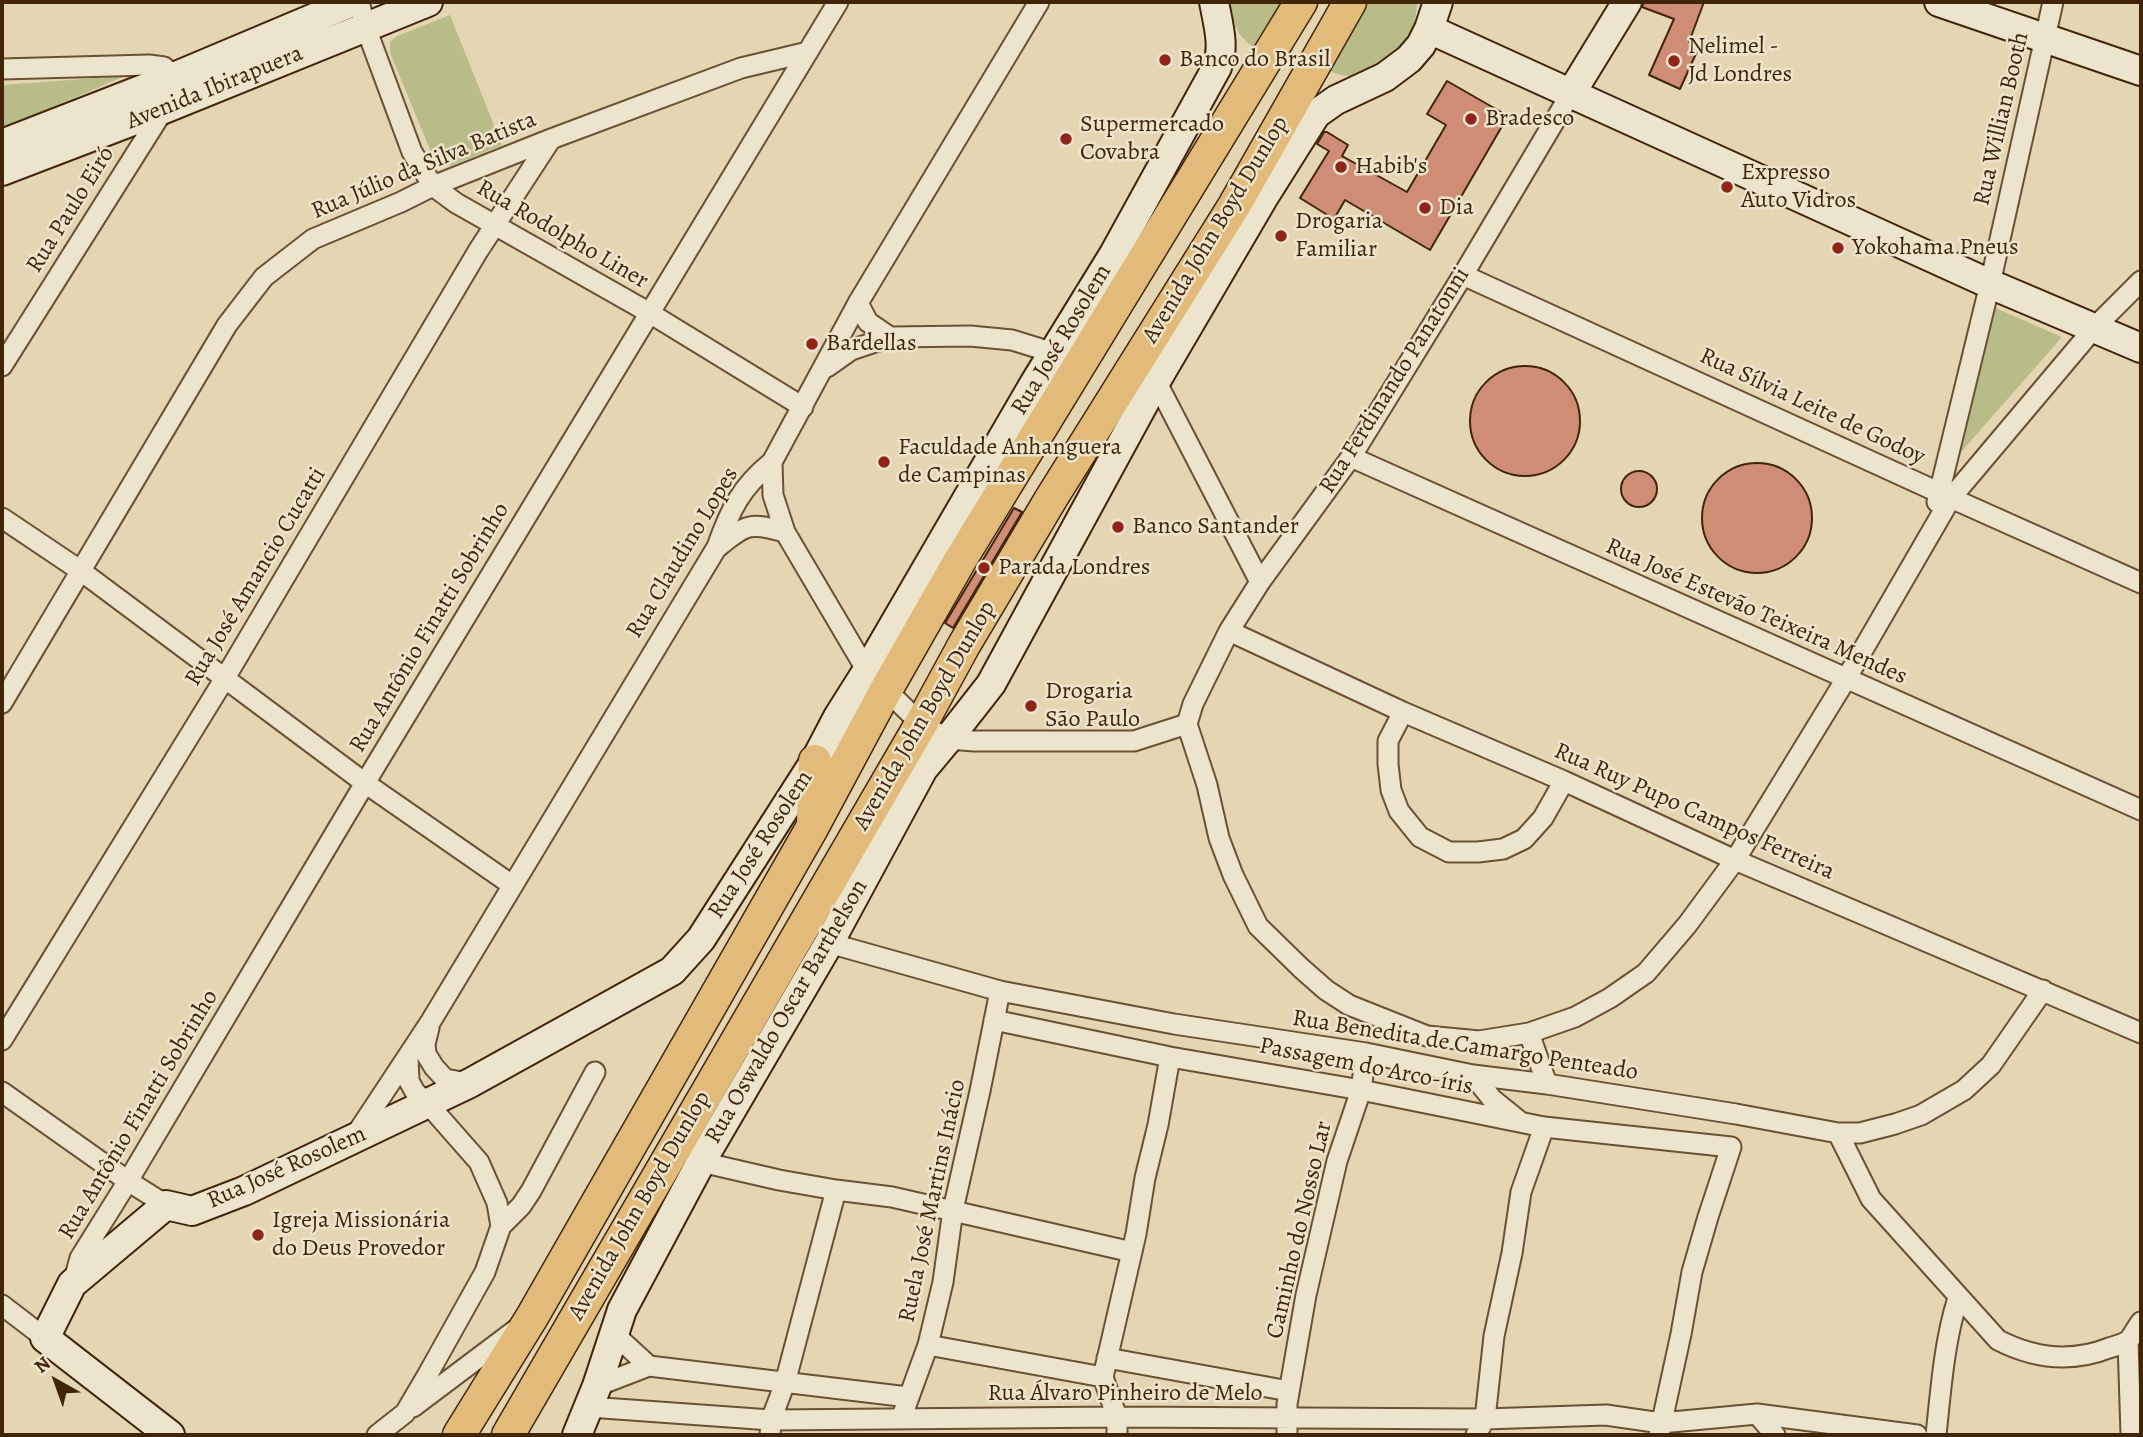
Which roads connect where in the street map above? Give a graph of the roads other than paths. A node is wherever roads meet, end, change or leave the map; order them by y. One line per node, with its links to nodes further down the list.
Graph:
1 (352, 2): 18 (street, Avenida Ibirapuera)
2 (428, 2): 12 (street, Avenida Ibirapuera)
3 (838, 2): 15 (street, Rua Antônio Finatti Sobrinho)
4 (1039, 2): 30 (street, Rua Claudino Lopes)
5 (1214, 2): 35 (street, Rua José Rosolem)
6 (1301, 2): 52 (main road, Avenida John Boyd Dunlop)
7 (1350, 2): 56 (main road, Avenida John Boyd Dunlop)
8 (1438, 2): 13 (street, Avenida John Boyd Dunlop)
9 (1627, 2): 19 (street, Rua Ferdinando Panatonni)
10 (1939, 2): 14 (street)
11 (2053, 2): 14 (street, Rua Willian Booth)
12 (362, 15): 20 (street, Avenida Ibirapuera); 25 (street, Rua Rodolpho Liner)
13 (1429, 29): 19 (street); 21 (street, Avenida John Boyd Dunlop)
14 (2045, 39): 17 (street); 29 (street, Rua Willian Booth)
15 (808, 52): 22 (street, Rua Júlio da Silva Batista); 31 (street, Rua Antônio Finatti Sobrinho)
16 (2, 69): 18 (street)
17 (2141, 71)
18 (174, 77): 20 (street, Rua Paulo Eiró); 23 (street, Avenida Ibirapuera)
19 (1570, 95): 27 (street, Rua Ferdinando Panatonni); 29 (street)
20 (164, 108): 24 (street, Avenida Ibirapuera); 36 (street, Rua Paulo Eiró)
21 (1308, 124): 38 (street, Rua Oswaldo Oscar Barthelson)
22 (551, 139): 25 (street, Rua Júlio da Silva Batista); 26 (street, Rua José Amancio Cucatti)
23 (2, 144)
24 (2, 171)
25 (433, 186): 26 (street, Rua Rodolpho Liner); 46 (street, Rua Júlio da Silva Batista)
26 (495, 224): 31 (street, Rua Rodolpho Liner); 50 (street, Rua José Amancio Cucatti)
27 (1463, 275): 40 (street, Rua Ferdinando Panatonni); 42 (street, Rua Sílvia Leite de Godoy)
28 (2141, 281): 32 (street)
29 (1990, 284): 32 (street); 42 (street, Rua Willian Booth)
30 (858, 303): 33 (street); 37 (street, Rua Claudino Lopes)
31 (648, 312): 39 (street, Rua Rodolpho Liner); 59 (street, Rua Antônio Finatti Sobrinho)
32 (2095, 327): 34 (street); 42 (street)
33 (890, 337): 35 (street); 37 (street)
34 (2141, 348)
35 (1054, 353): 52 (street, Rua José Rosolem)
36 (2, 366)
37 (822, 371): 39 (street, Rua Claudino Lopes)
38 (1156, 381): 47 (street); 56 (street, Rua Oswaldo Oscar Barthelson)
39 (803, 407): 41 (street, Rua Claudino Lopes)
40 (1351, 457): 47 (street, Rua Ferdinando Panatonni); 51 (street, Rua José Estevão Teixeira Mendes)
41 (772, 462): 44 (street); 45 (street, Rua Claudino Lopes)
42 (1945, 495): 48 (street, Rua Sílvia Leite de Godoy); 51 (street, Rua Willian Booth)
43 (2, 518): 46 (street)
44 (785, 532): 45 (street); 52 (street)
45 (717, 547): 63 (street, Rua Claudino Lopes)
46 (81, 571): 50 (street); 53 (street, Rua Júlio da Silva Batista)
47 (1260, 582): 49 (street, Rua Ferdinando Panatonni)
48 (2141, 583)
49 (1228, 631): 54 (street, Rua Ruy Pupo Campos Ferreira); 55 (street, Rua Ferdinando Panatonni)
50 (225, 678): 59 (street); 71 (street, Rua José Amancio Cucatti)
51 (1846, 679): 60 (street, Rua José Estevão Teixeira Mendes); 62 (street, Rua Willian Booth)
52 (876, 680): 56 (street); 57 (street, Rua José Rosolem); 61 (main road, Avenida John Boyd Dunlop)
53 (2, 703)
54 (1403, 712): 58 (street, Rua Ruy Pupo Campos Ferreira); 58 (street)
55 (1187, 724): 56 (street); 69 (street, Rua Willian Booth)
56 (934, 732): 64 (street, Rua Oswaldo Oscar Barthelson); 120 (main road, Avenida John Boyd Dunlop)
57 (815, 761): 61 (main road); 77 (street, Rua José Rosolem)
58 (1564, 781): 62 (street, Rua Ruy Pupo Campos Ferreira)
59 (365, 783): 63 (street); 87 (street, Rua Antônio Finatti Sobrinho)
60 (2141, 810)
61 (812, 828): 96 (main road, Avenida John Boyd Dunlop)
62 (1735, 860): 65 (street, Rua Ruy Pupo Campos Ferreira); 69 (street, Rua Willian Booth)
63 (512, 885): 68 (street, Rua Claudino Lopes)
64 (829, 943): 66 (street, Rua Benedita de Camargo Penteado); 86 (street, Rua Oswaldo Oscar Barthelson)
65 (2043, 990): 70 (street, Rua Ruy Pupo Campos Ferreira); 84 (street, Rua Benedita de Camargo Penteado)
66 (1000, 991): 67 (street, Ruela José Martins Inácio); 72 (street, Rua Benedita de Camargo Penteado)
67 (994, 1020): 74 (street, Passagem do Arco-íris); 90 (street, Ruela José Martins Inácio)
68 (430, 1021): 73 (street, Rua Claudino Lopes); 77 (street, Rua Claudino Lopes)
69 (1529, 1033): 78 (street)
70 (2141, 1033)
71 (2, 1040)
72 (1366, 1053): 76 (street, Rua Benedita de Camargo Penteado); 79 (street, Caminho do Nosso Lar)
73 (408, 1055): 81 (street); 85 (street, Rua Claudino Lopes)
74 (1170, 1057): 79 (street, Passagem do Arco-íris); 92 (street)
75 (595, 1072): 91 (street)
76 (1473, 1075): 78 (street, Rua Benedita de Camargo Penteado); 82 (street)
77 (470, 1083): 81 (street, Rua José Rosolem)
78 (1547, 1084): 84 (street, Rua Benedita de Camargo Penteado)
79 (1361, 1090): 82 (street, Passagem do Arco-íris); 105 (street, Caminho do Nosso Lar)
80 (2, 1092): 87 (street)
81 (428, 1104): 85 (street, Rua José Rosolem); 91 (street)
82 (1521, 1122): 83 (street, Passagem do Arco-íris)
83 (1544, 1127): 114 (street); 116 (street, Passagem do Arco-íris)
84 (1838, 1133): 94 (street)
85 (355, 1137): 89 (street, Rua José Rosolem)
86 (701, 1162): 88 (street); 98 (street, Rua Oswaldo Oscar Barthelson)
87 (128, 1181): 89 (street); 93 (street, Rua Antônio Finatti Sobrinho)
88 (836, 1190): 90 (street); 104 (street)
89 (166, 1205): 93 (street)
90 (953, 1210): 92 (street); 101 (street, Ruela José Martins Inácio)
91 (501, 1226): 108 (street)
92 (1132, 1252): 103 (street)
93 (72, 1284): 99 (street)
94 (1958, 1298): 100 (street); 124 (street)
95 (2, 1305): 99 (street)
96 (532, 1317): 108 (street); 119 (main road, Avenida John Boyd Dunlop)
97 (2141, 1322): 100 (street)
98 (614, 1334): 102 (street); 106 (street, Rua Oswaldo Oscar Barthelson)
99 (45, 1338): 117 (street)
100 (2127, 1341): 125 (street)
101 (928, 1345): 103 (street); 107 (street, Ruela José Martins Inácio)
102 (649, 1366): 104 (street); 106 (street)
103 (1105, 1367): 105 (street); 111 (street)
104 (785, 1383): 107 (street); 115 (street)
105 (1289, 1391): 113 (street, Caminho do Nosso Lar)
106 (593, 1396): 115 (street, Rua Álvaro Pinheiro de Melo); 121 (street, Rua Oswaldo Oscar Barthelson)
107 (908, 1397): 110 (street, Ruela José Martins Inácio)
108 (405, 1413): 118 (street)
109 (1757, 1414): 116 (street, Rua Álvaro Pinheiro de Melo); 122 (street); 123 (street, Rua Álvaro Pinheiro de Melo)
110 (901, 1419): 112 (street, Rua Álvaro Pinheiro de Melo); 115 (street, Rua Álvaro Pinheiro de Melo)
111 (1116, 1426): 112 (street, Rua Álvaro Pinheiro de Melo); 113 (street, Rua Álvaro Pinheiro de Melo)
112 (944, 1427)
113 (1287, 1427): 114 (street, Rua Álvaro Pinheiro de Melo)
114 (1481, 1427): 116 (street, Rua Álvaro Pinheiro de Melo)
115 (771, 1428)
116 (1660, 1429)
117 (170, 1435)
118 (377, 1435)
119 (459, 1435)
120 (508, 1435)
121 (577, 1435)
122 (1775, 1435)
123 (1917, 1435)
124 (1936, 1435)
125 (2132, 1435)

